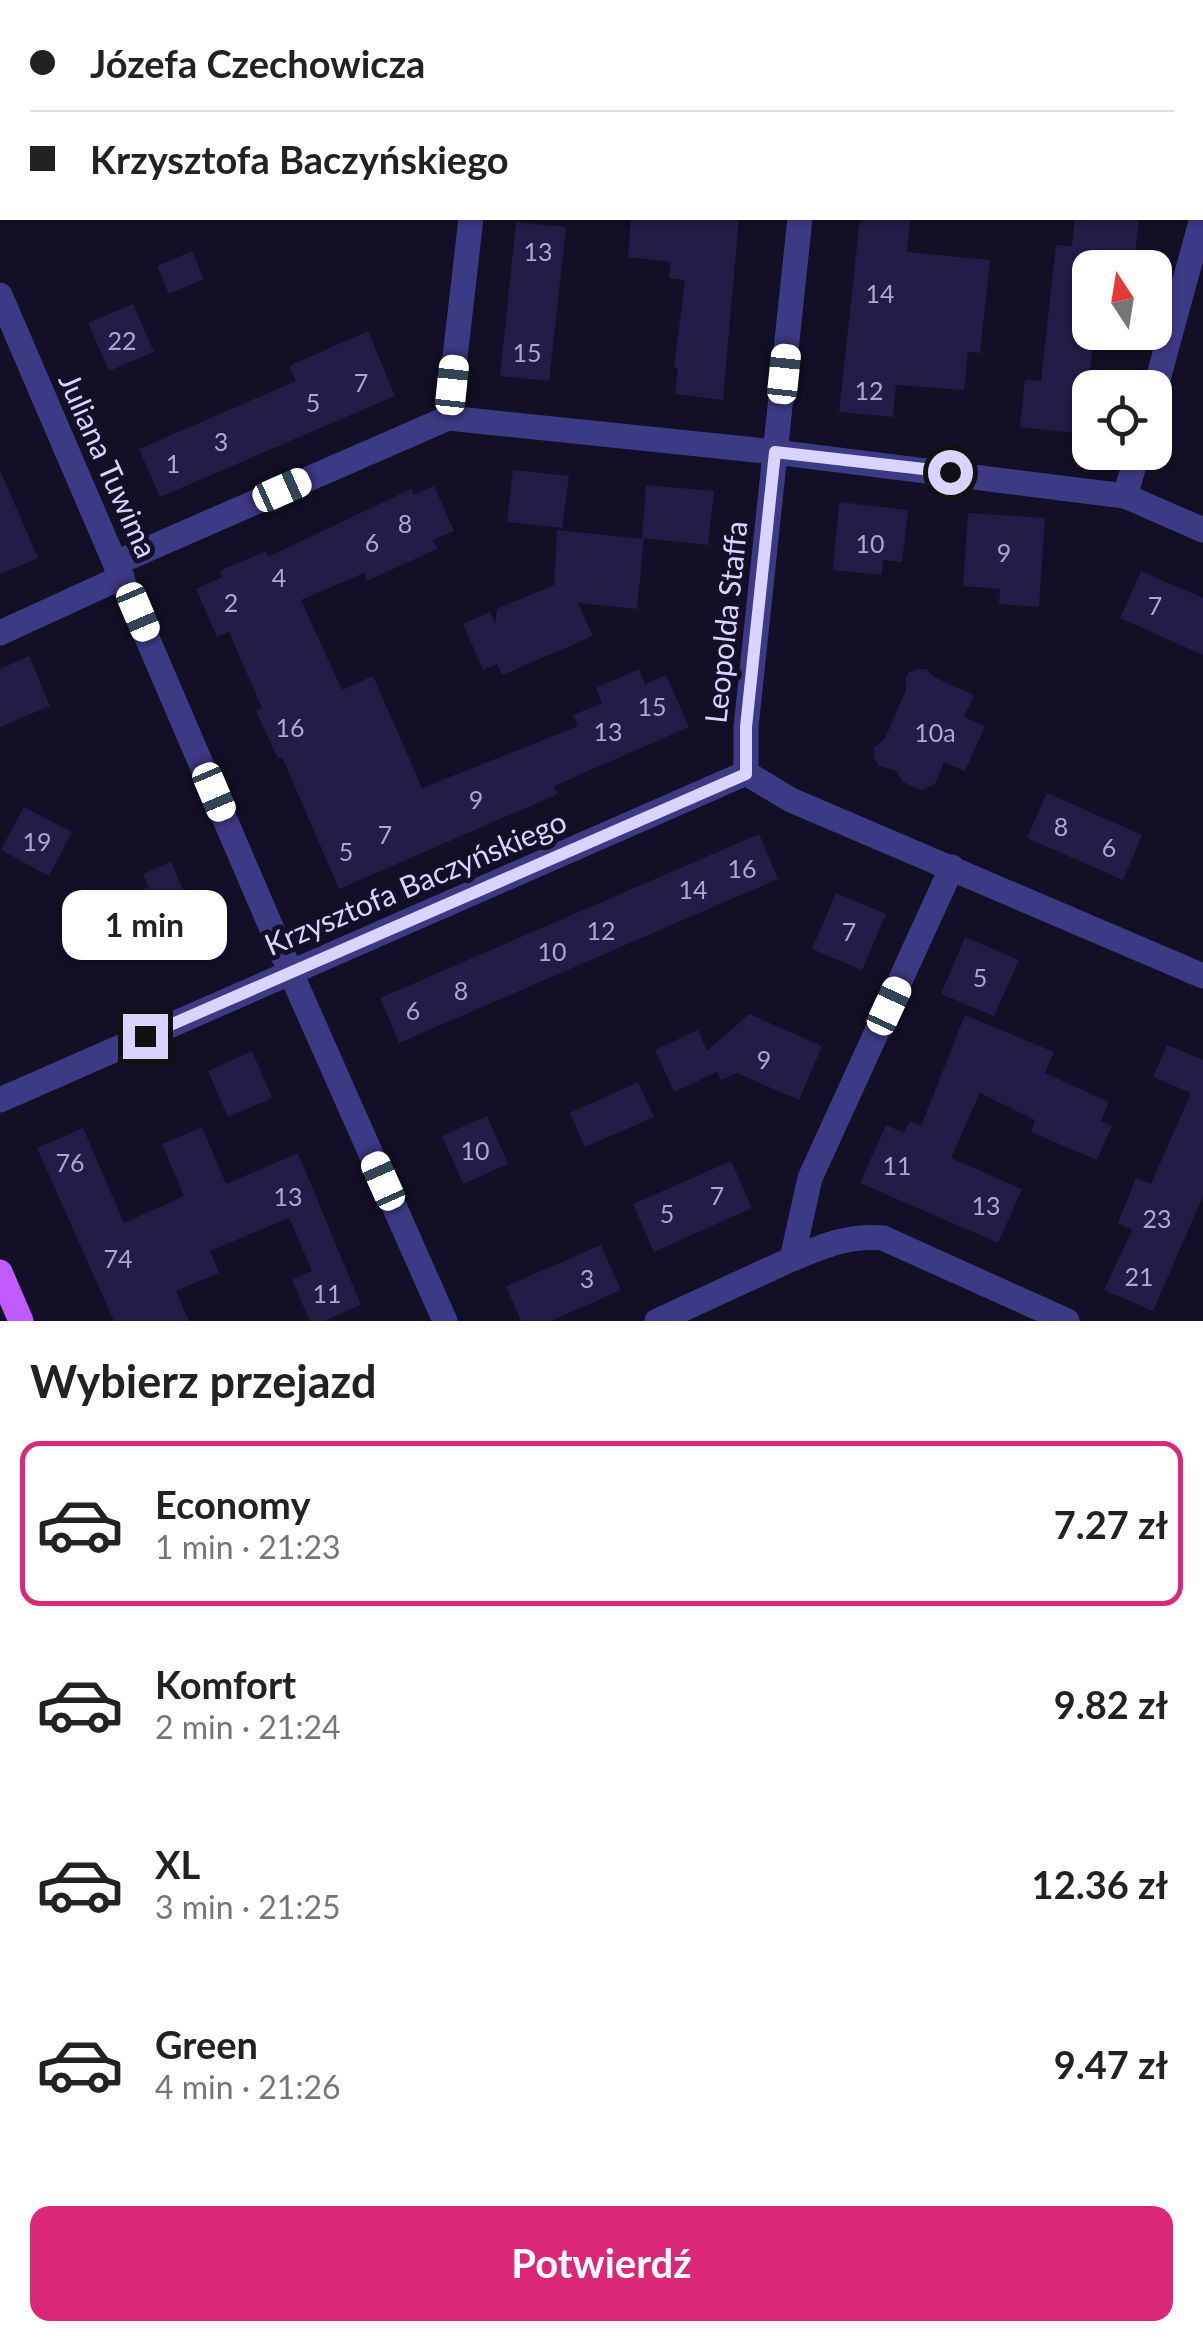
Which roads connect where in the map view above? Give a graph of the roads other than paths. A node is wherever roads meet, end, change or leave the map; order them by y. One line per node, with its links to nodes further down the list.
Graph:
1 (471, 220): 6 (street)
2 (800, 220): 7 (street, Leopolda Staffa)
3 (1201, 220): 5 (street)
4 (0, 295): 11 (street, Juliana Tuwima)
5 (1160, 370)
6 (448, 418): 7 (street); 11 (street)
7 (775, 452): 9 (street); 13 (street, Leopolda Staffa)
8 (1133, 470): 9 (street)
9 (1125, 496): 10 (street)
10 (1203, 530)
11 (119, 570): 12 (street); 15 (street, Juliana Tuwima)
12 (0, 632)
13 (746, 774): 14 (street); 15 (street, Krzysztofa Baczyńskiego)
14 (952, 868): 16 (street); 18 (street)
15 (290, 971): 17 (street, Krzysztofa Baczyńskiego); 21 (street, Juliana Tuwima)
16 (1203, 976)
17 (0, 1100)
18 (792, 1259): 22 (street); 23 (street)
19 (0, 1272): 20 (main road)
20 (21, 1321)
21 (446, 1321)
22 (657, 1321)
23 (1067, 1321)

